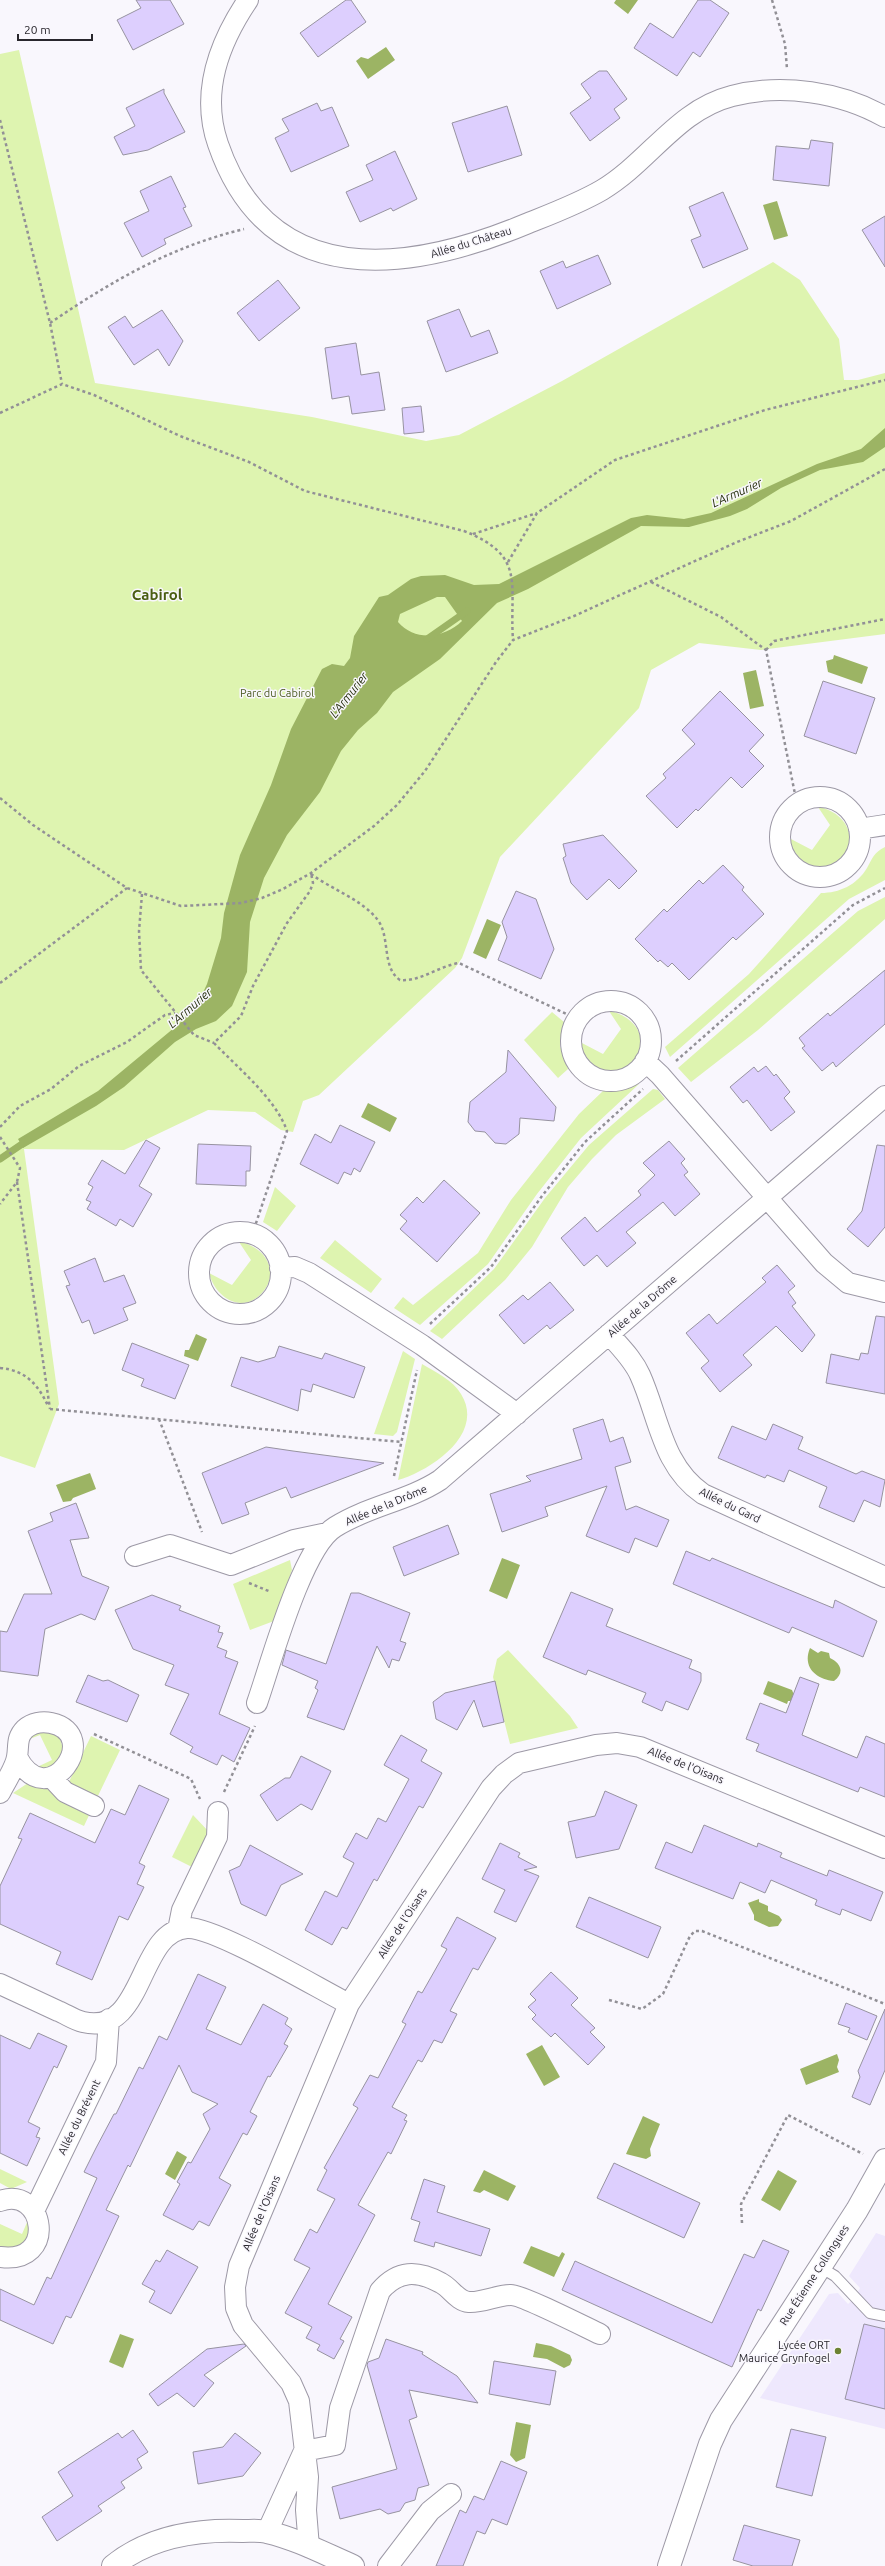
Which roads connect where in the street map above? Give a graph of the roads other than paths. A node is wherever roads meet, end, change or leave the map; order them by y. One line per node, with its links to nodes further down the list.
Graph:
1 (248, 0): 2 (street, Allée du Château)
2 (885, 117)
3 (885, 825): 4 (street)
4 (859, 829): 4 (street)
5 (645, 1061): 5 (street); 7 (street)
6 (885, 1096): 7 (street, Allée de la Drôme)
7 (767, 1198): 9 (street); 10 (street, Allée de la Drôme)
8 (280, 1268): 8 (street); 11 (street)
9 (885, 1292)
10 (609, 1334): 11 (street, Allée de la Drôme); 14 (street, Allée du Gard)
11 (517, 1414): 12 (street, Allée de la Drôme)
12 (327, 1533): 13 (street, Allée de la Drôme); 15 (street, Allée de la Drôme)
13 (135, 1556)
14 (885, 1577)
15 (257, 1702)
16 (17, 1757): 17 (street); 17 (street); 18 (street)
17 (51, 1777): 19 (street)
18 (0, 1793)
19 (94, 1806)
20 (218, 1812): 22 (street)
21 (885, 1848): 24 (street, Allée de l'Oisans)
22 (178, 1930): 24 (street); 25 (street)
23 (0, 1984): 25 (street)
24 (349, 2004): 33 (street, Allée de l'Oisans)
25 (109, 2019): 28 (street, Allée du Brévent)
26 (884, 2162): 30 (main road, Rue Étienne Collongues)
27 (0, 2201): 28 (street)
28 (34, 2211): 29 (street)
29 (0, 2257)
30 (820, 2267): 31 (lane); 40 (main road, Rue Étienne Collongues)
31 (885, 2316)
32 (600, 2334): 33 (street)
33 (304, 2451): 35 (street, Allée de l'Oisans); 36 (street, Allée de l'Oisans)
34 (451, 2494): 39 (street)
35 (267, 2532): 36 (main road); 37 (main road)
36 (309, 2547): 38 (main road)
37 (113, 2566)
38 (353, 2566)
39 (388, 2566)
40 (669, 2566)

